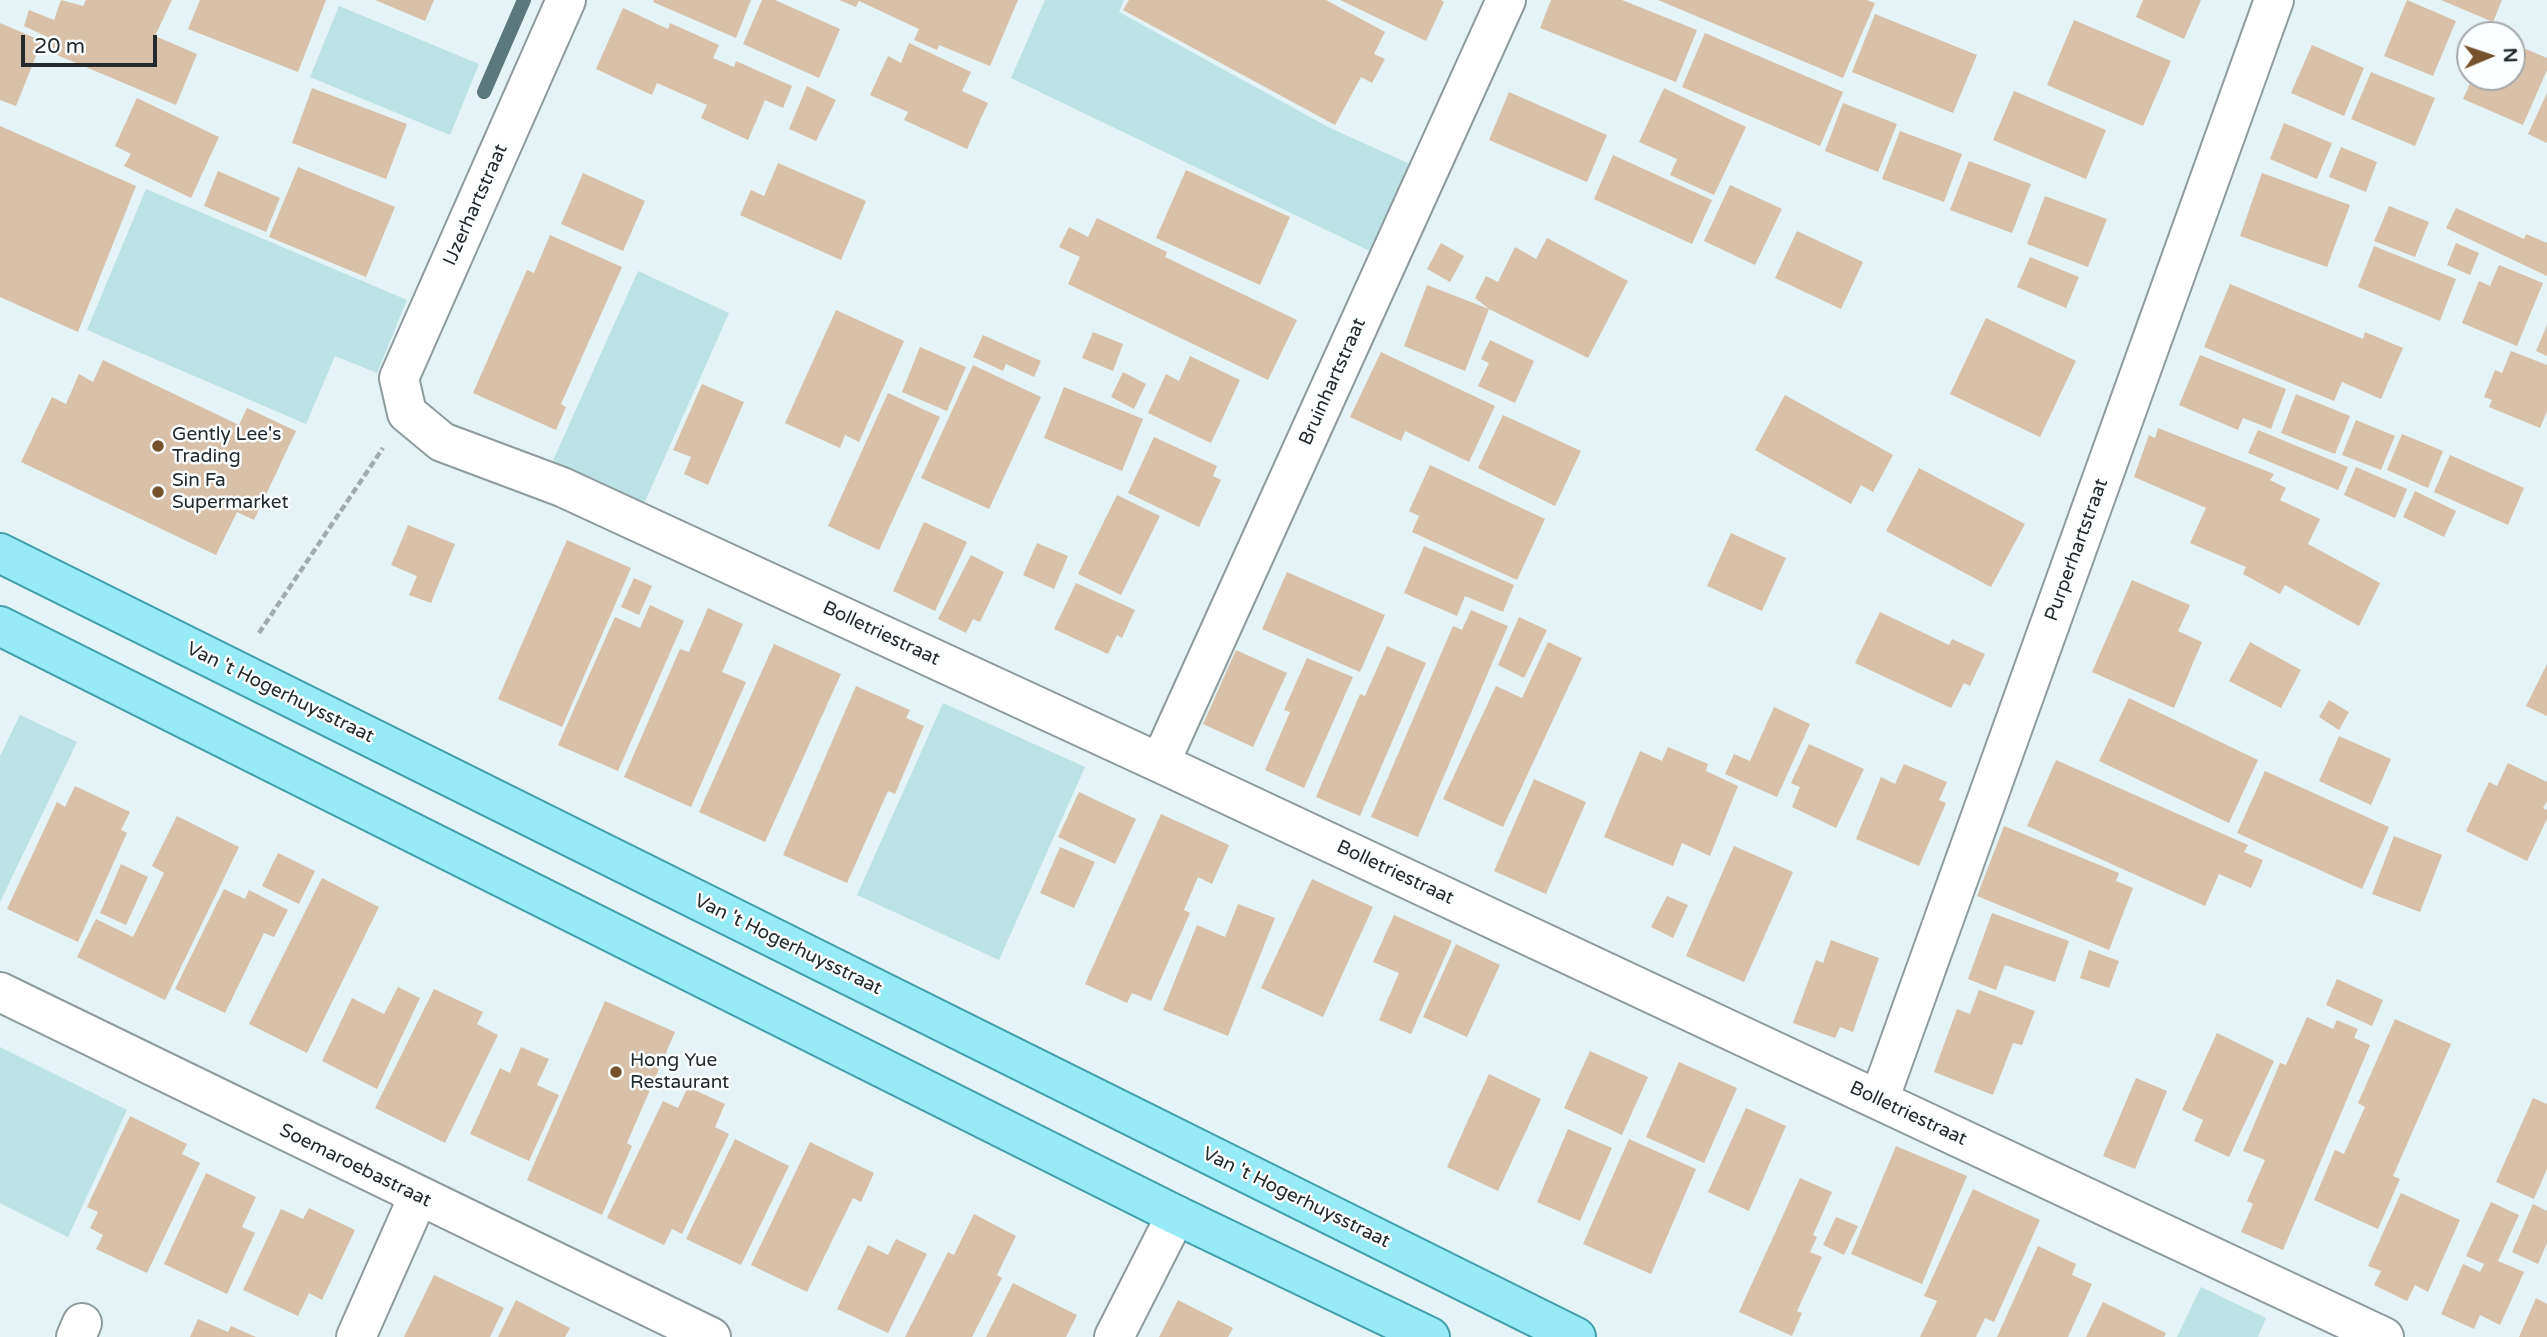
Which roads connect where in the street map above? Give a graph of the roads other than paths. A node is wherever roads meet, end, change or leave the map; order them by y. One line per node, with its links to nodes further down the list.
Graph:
1 (566, 0): 4 (street, IJzerhartstraat)
2 (1506, 0): 7 (street, Bruinhartstraat)
3 (2274, 0): 9 (street, Purperhartstraat)
4 (407, 413): 7 (street, Bolletriestraat)
5 (0, 553): 16 (main road, Van 't Hogerhuysstraat)
6 (0, 626): 11 (main road)
7 (1160, 763): 9 (street, Bolletriestraat)
8 (0, 992): 10 (street, Soemaroebastraat)
9 (1879, 1100): 17 (street, Bolletriestraat)
10 (418, 1197): 12 (street); 13 (street, Soemaroebastraat)
11 (1176, 1215): 14 (street); 15 (main road)
12 (356, 1337)
13 (712, 1337)
14 (1114, 1337)
15 (1430, 1337)
16 (1576, 1337)
17 (2384, 1337)

